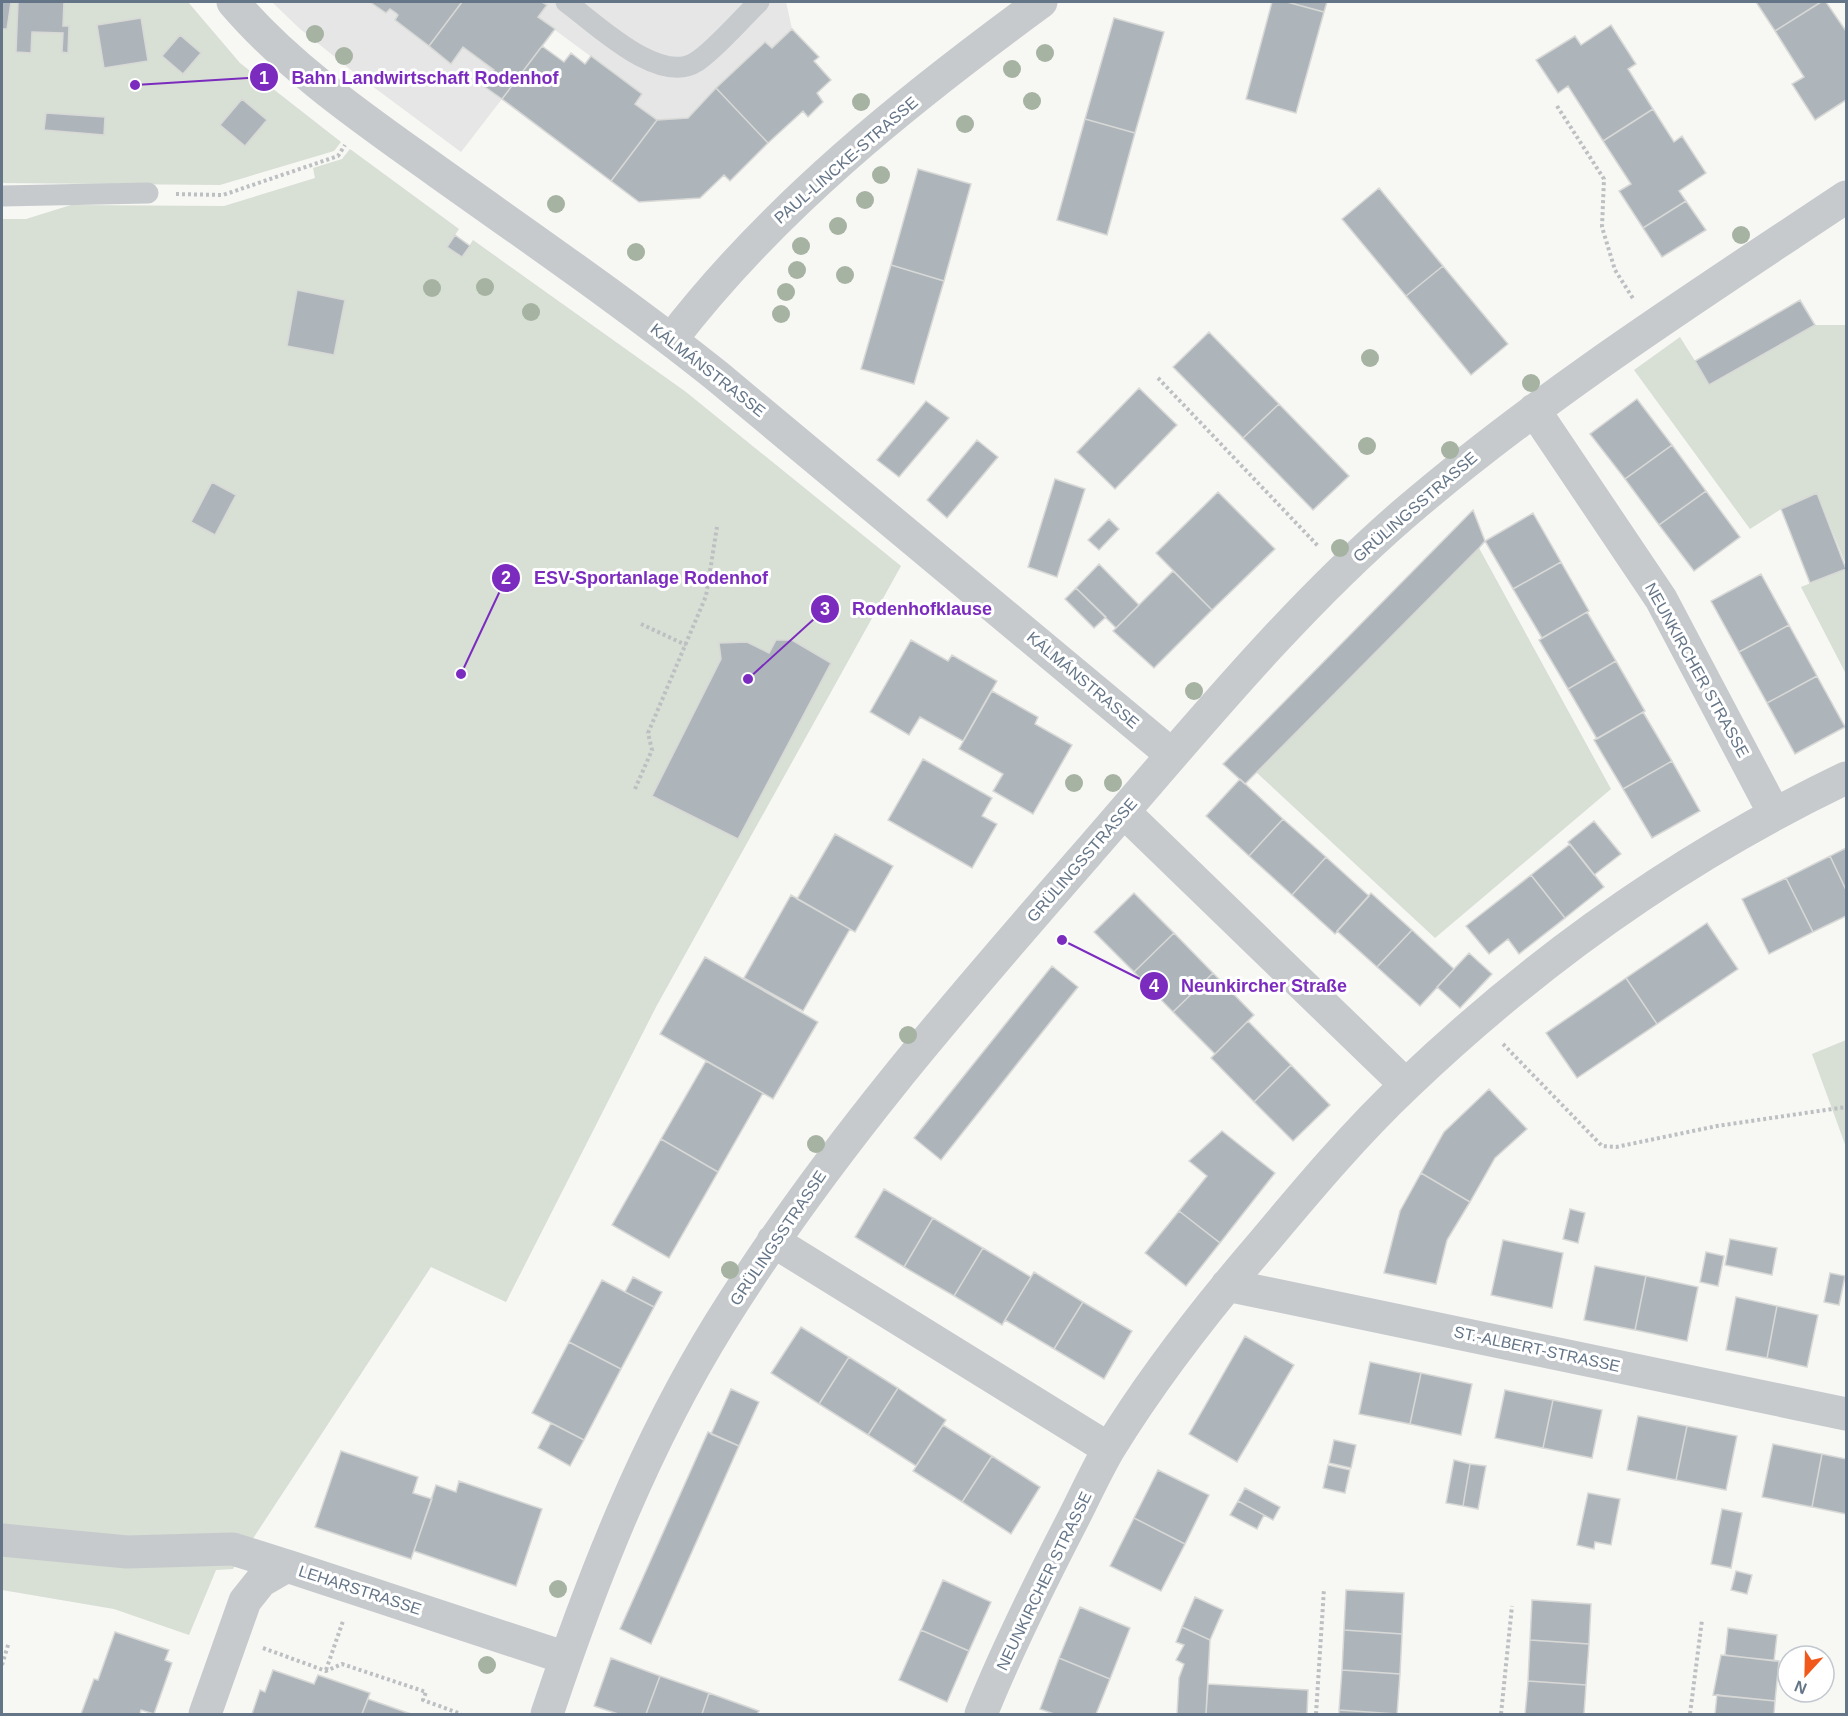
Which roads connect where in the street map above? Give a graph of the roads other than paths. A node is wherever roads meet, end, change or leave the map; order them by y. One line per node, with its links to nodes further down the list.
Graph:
1 (233, 2): 8 (street, KÁLMÁNSTRASSE)
2 (566, 2): 3 (lane)
3 (759, 2)
4 (1041, 2): 8 (street, PAUL-LINCKE-STRASSE)
5 (148, 193): 6 (lane)
6 (2, 196)
7 (1846, 197): 9 (street, GRÜLINGSSTRASSE)
8 (671, 340): 10 (street, KÁLMÁNSTRASSE)
9 (1534, 410): 10 (street, GRÜLINGSSTRASSE); 13 (street, NEUNKIRCHER STRASSE)
10 (1172, 755): 12 (street, GRÜLINGSSTRASSE)
11 (1846, 778): 13 (street, NEUNKIRCHER STRASSE)
12 (1124, 812): 14 (street); 15 (street, GRÜLINGSSTRASSE)
13 (1774, 813): 14 (street, NEUNKIRCHER STRASSE)
14 (1406, 1084): 16 (street, NEUNKIRCHER STRASSE)
15 (773, 1241): 18 (street); 21 (street, GRÜLINGSSTRASSE)
16 (1227, 1285): 17 (street, ST.-ALBERT-STRASSE); 18 (street, NEUNKIRCHER STRASSE)
17 (1846, 1414)
18 (1109, 1449): 24 (street, NEUNKIRCHER STRASSE)
19 (2, 1540): 20 (street)
20 (287, 1566): 21 (street, LEHARSTRASSE); 22 (street, LEHARSTRASSE)
21 (566, 1658): 23 (street, GRÜLINGSSTRASSE)
22 (205, 1714)
23 (547, 1714)
24 (981, 1714)

